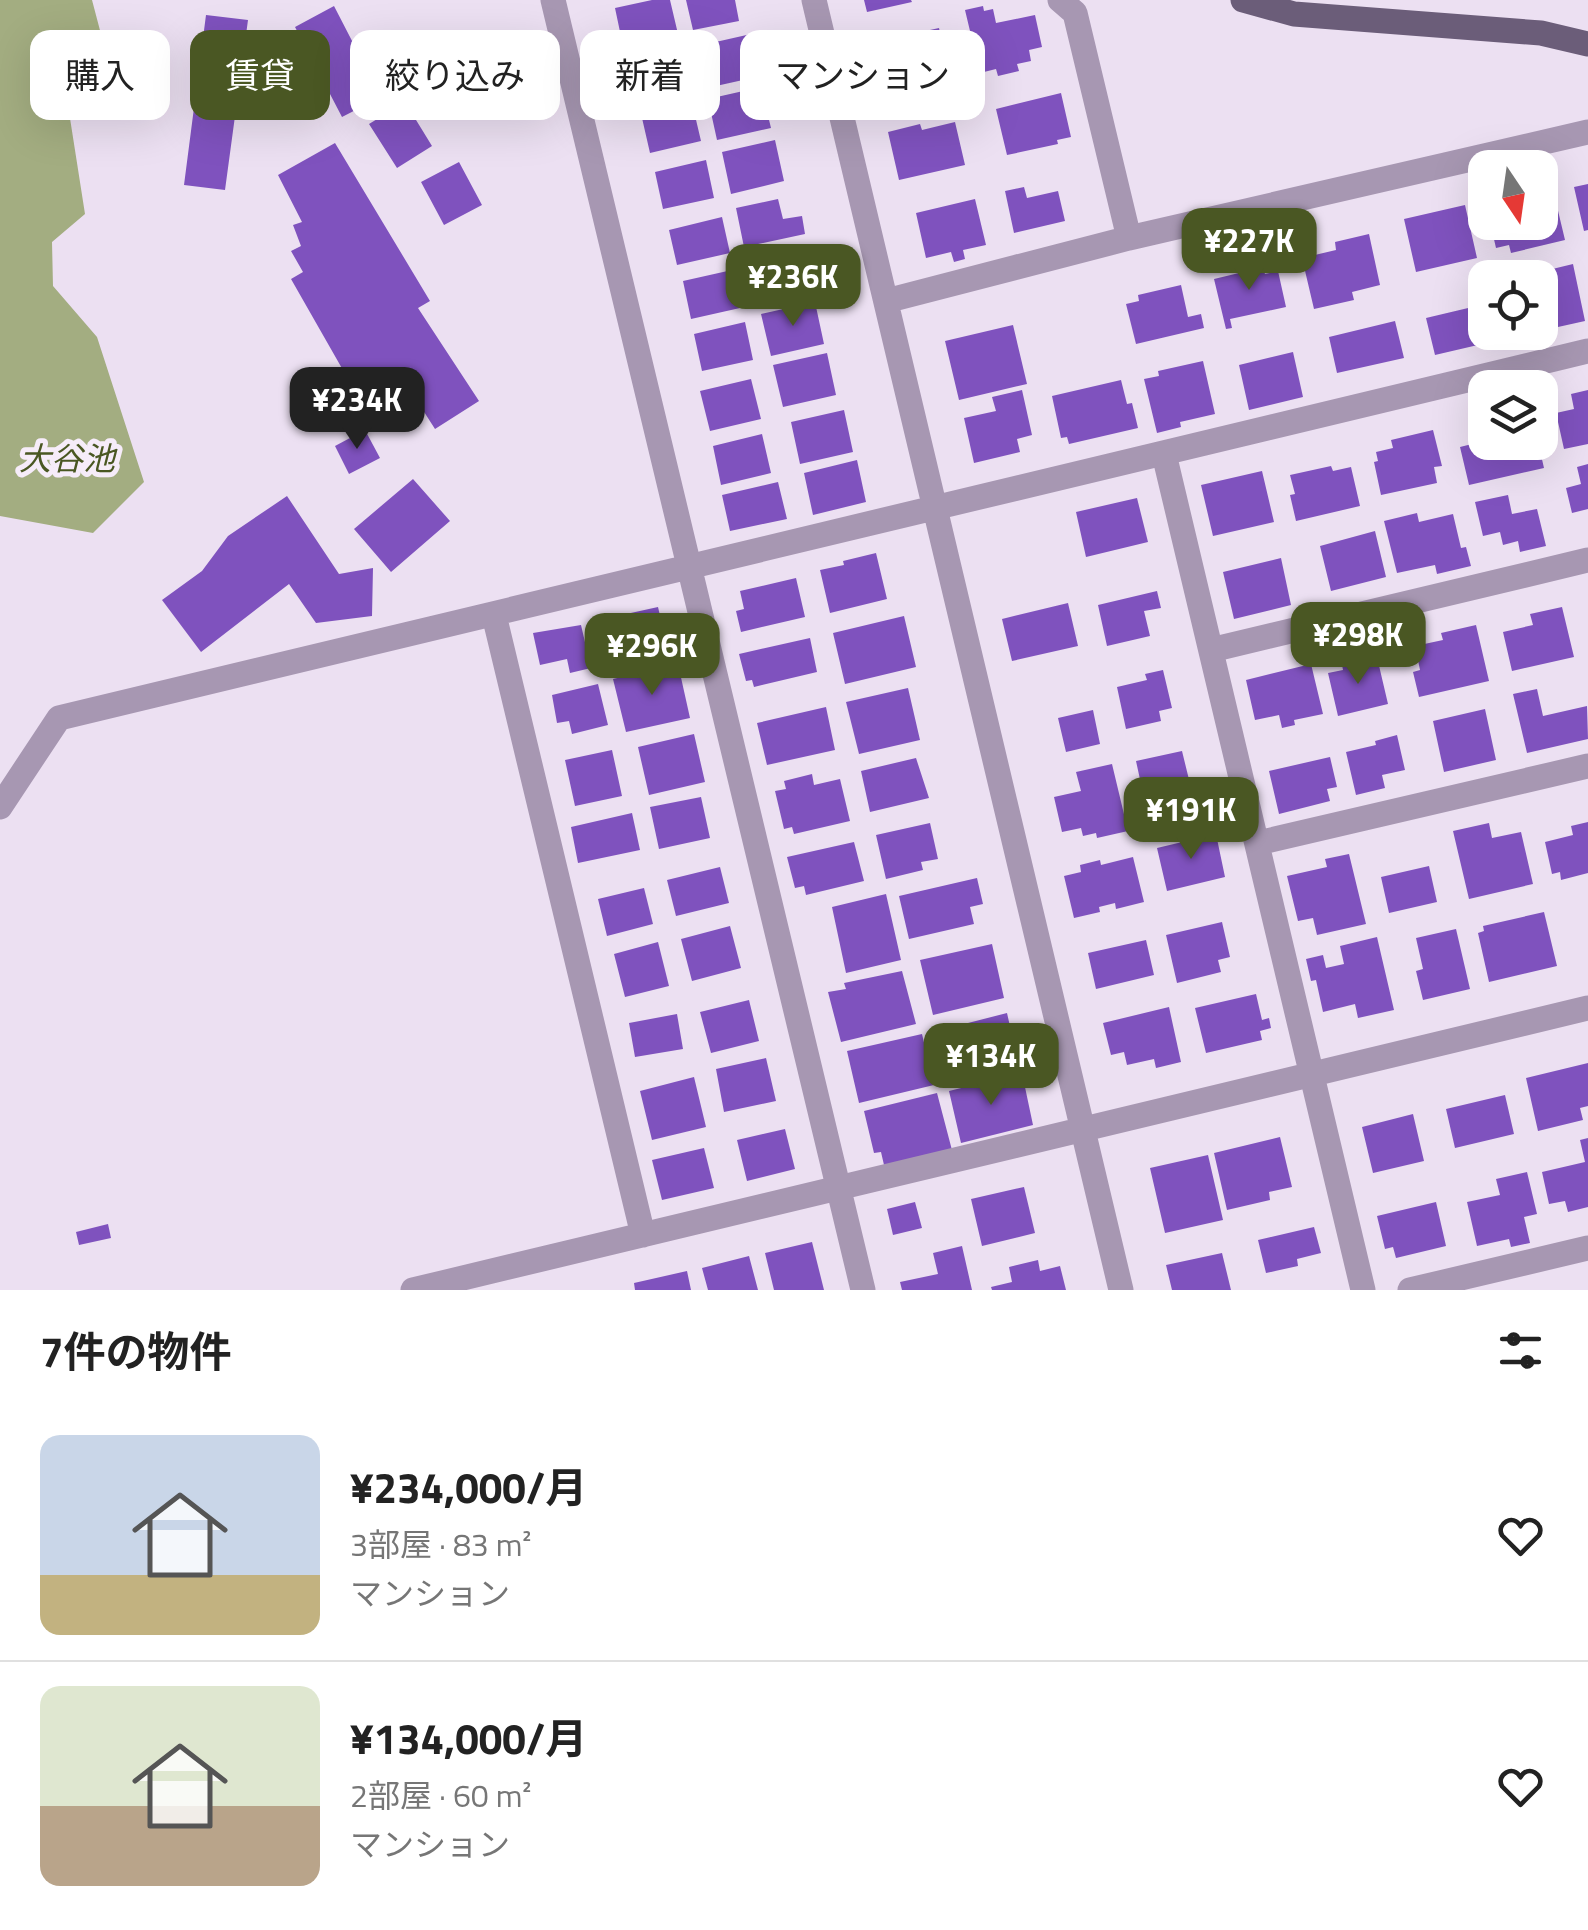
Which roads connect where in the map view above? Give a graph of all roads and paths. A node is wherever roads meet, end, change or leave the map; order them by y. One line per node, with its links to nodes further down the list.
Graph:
1 (553, 0): 13 (street)
2 (814, 0): 8 (street)
3 (1060, 0): 7 (street)
4 (1243, 0): 5 (main road)
5 (1588, 44)
6 (1588, 132): 7 (street)
7 (1129, 238): 8 (street)
8 (886, 301): 11 (street)
9 (1588, 351): 10 (street)
10 (1164, 454): 11 (street); 15 (street)
11 (936, 506): 13 (street); 21 (street)
12 (1588, 560): 15 (street)
13 (688, 566): 14 (street); 22 (street)
14 (494, 616): 17 (street); 23 (street)
15 (1210, 650): 18 (street)
16 (1588, 766): 18 (street)
17 (0, 807)
18 (1258, 843): 20 (street)
19 (1588, 1008): 20 (street)
20 (1310, 1074): 21 (street); 28 (street)
21 (1084, 1130): 22 (street); 27 (street)
22 (838, 1188): 23 (street); 26 (street)
23 (643, 1235): 25 (street)
24 (1588, 1248): 29 (street)
25 (414, 1290)
26 (863, 1290)
27 (1121, 1290)
28 (1363, 1290)
29 (1410, 1290)

